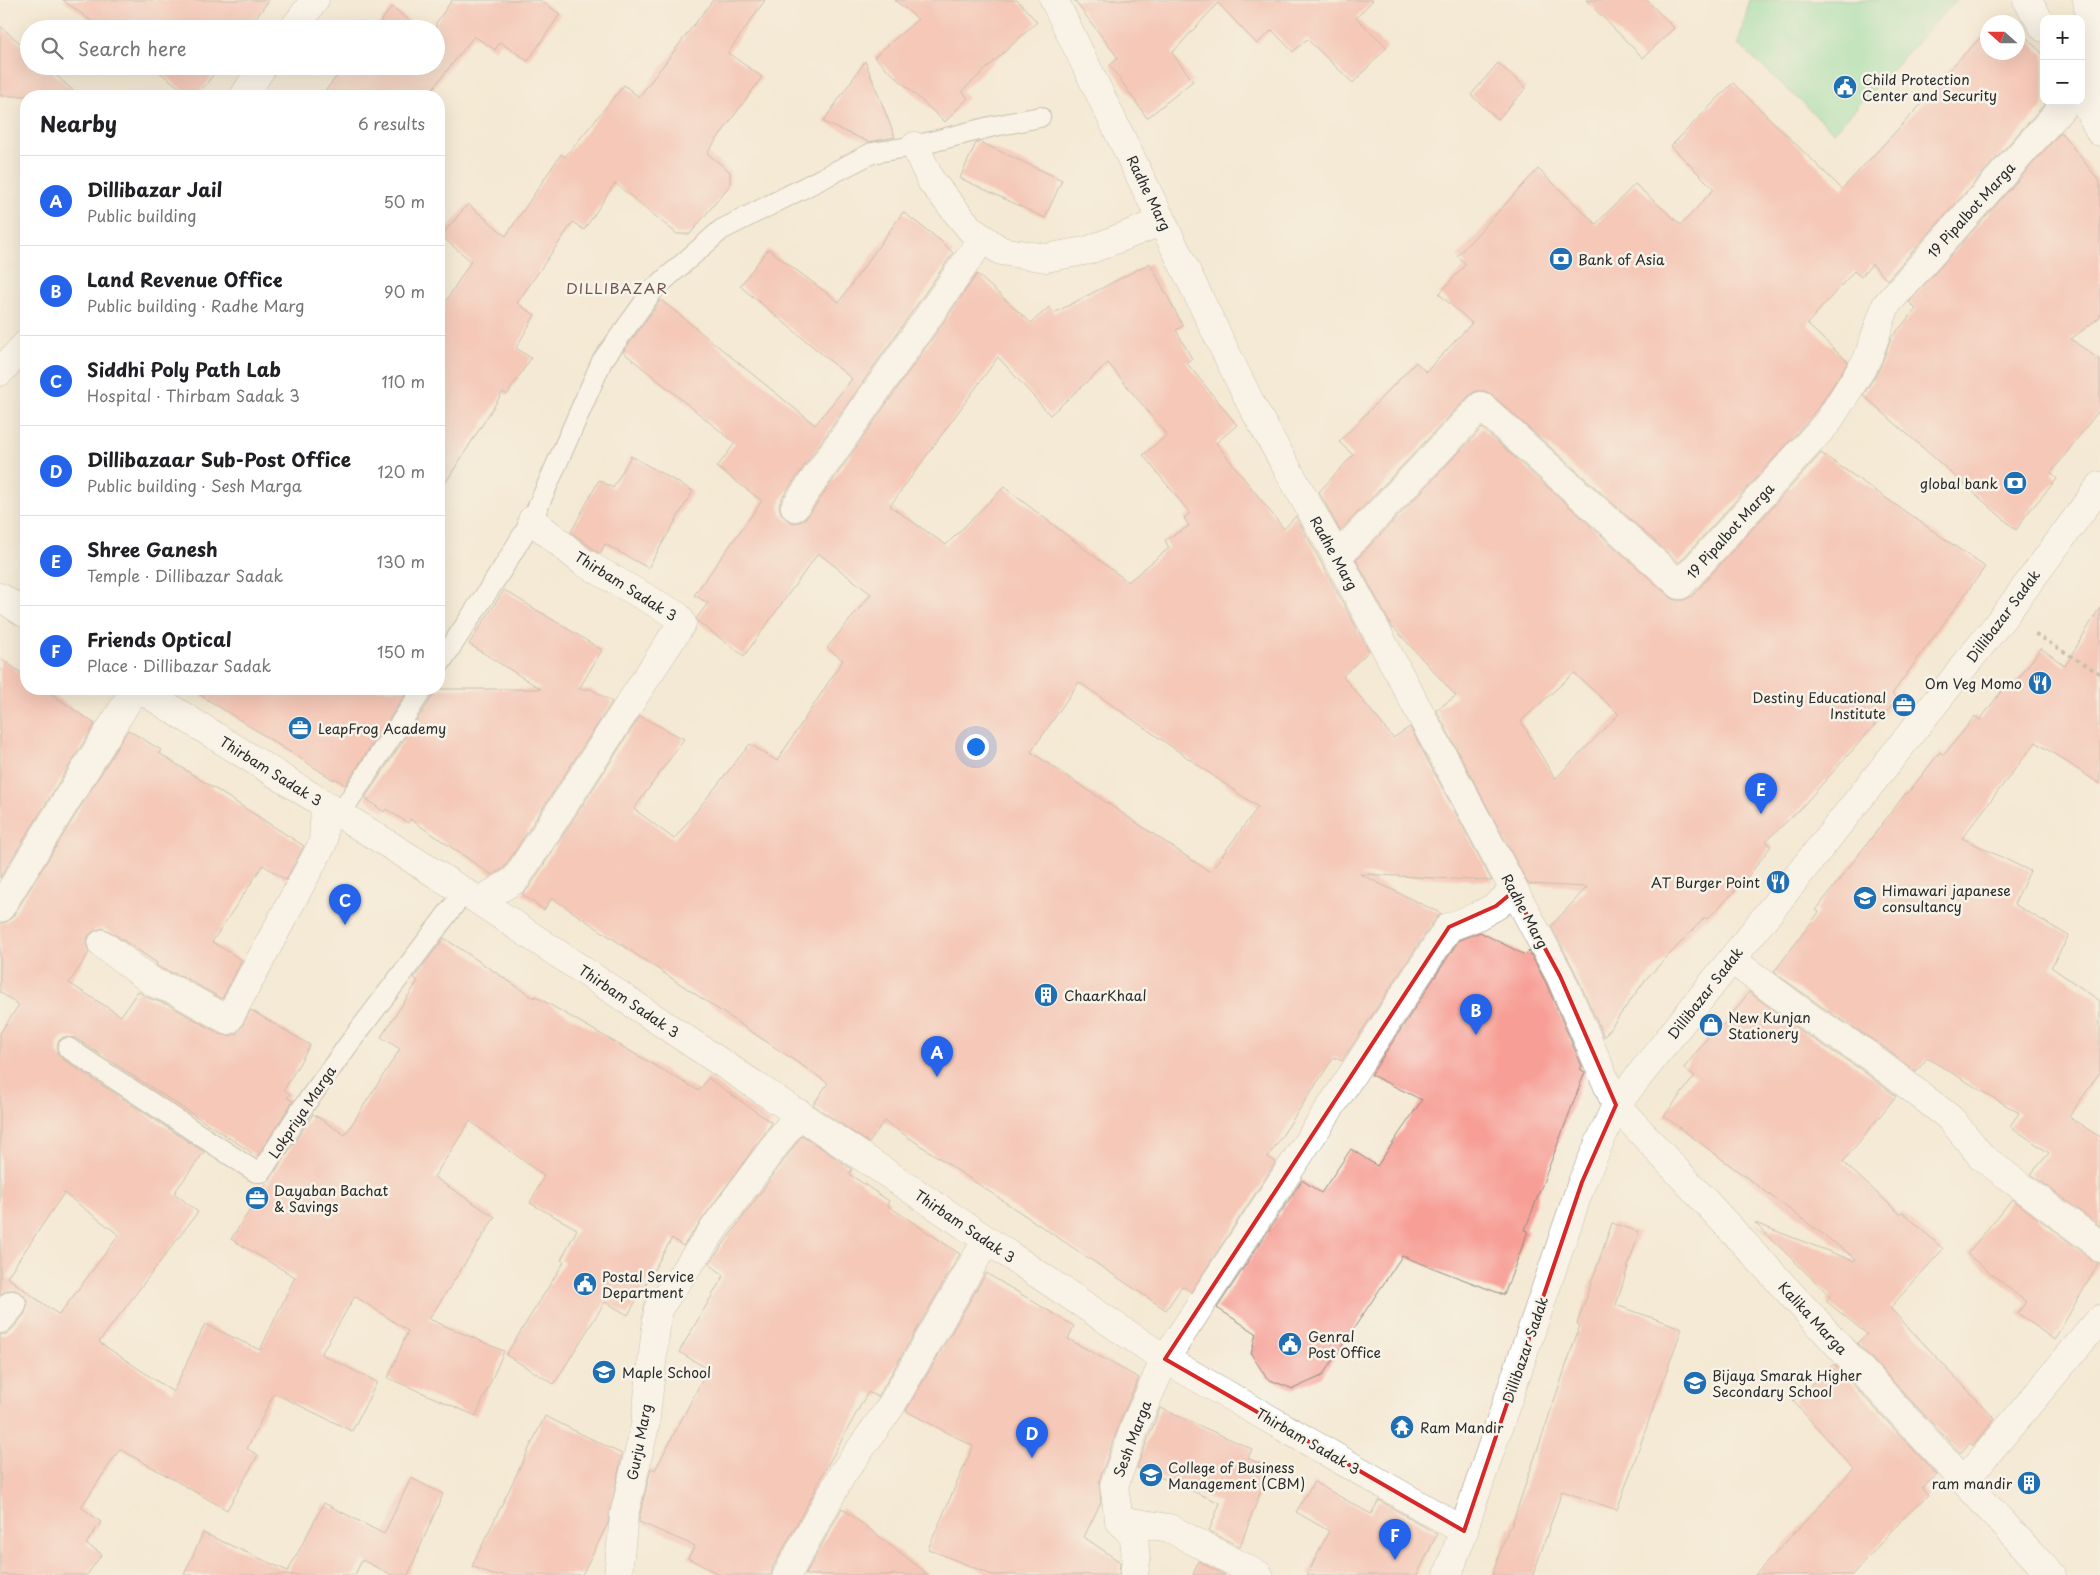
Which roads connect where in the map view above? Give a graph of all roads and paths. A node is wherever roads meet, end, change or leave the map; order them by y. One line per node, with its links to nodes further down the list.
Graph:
1 (315, 0): 5 (street)
2 (1054, 0): 15 (street, Radhe Marg)
3 (2027, 0): 6 (street)
4 (2087, 0): 9 (street)
5 (299, 20)
6 (2040, 21)
7 (257, 75): 8 (street)
8 (248, 90)
9 (2100, 99)
10 (2085, 102): 13 (street)
11 (2064, 105): 22 (street, 19 Pipalbot Marga)
12 (1040, 117): 14 (lane)
13 (2100, 132)
14 (915, 146): 16 (street); 21 (lane)
15 (1163, 221): 16 (street); 22 (street, Radhe Marg)
16 (983, 238): 20 (street)
17 (20, 350): 18 (street)
18 (0, 372)
19 (2100, 486): 25 (street, Dillibazar Sadak)
20 (795, 507)
21 (532, 520): 26 (lane); 33 (street, Thirbam Sadak 3)
22 (1337, 557): 32 (street, Radhe Marg)
23 (0, 597): 24 (street)
24 (20, 610)
25 (2004, 616): 27 (path); 36 (street, Dillibazar Sadak)
26 (445, 656)
27 (2100, 674)
28 (131, 695): 34 (street)
29 (418, 695): 31 (lane)
30 (168, 696): 31 (street, Thirbam Sadak 3)
31 (332, 810): 33 (street, Thirbam Sadak 3); 35 (street)
32 (1514, 891): 38 (street, Radhe Marg); 43 (street, Sesh Marga)
33 (472, 897): 37 (lane, Lokpriya Marga); 39 (street, Thirbam Sadak 3)
34 (0, 908)
35 (102, 944)
36 (1732, 960): 38 (street, Dillibazar Sadak); 41 (street)
37 (68, 1048)
38 (1616, 1105): 44 (street, Kalika Marga); 46 (street, Dillibazar Sadak)
39 (799, 1113): 40 (street, Thirbam Sadak 3); 47 (street, Gurju Marg)
40 (986, 1241): 43 (street, Thirbam Sadak 3); 48 (street)
41 (2100, 1248)
42 (2100, 1319): 44 (street)
43 (1165, 1359): 45 (street, Sesh Marga); 46 (street, Thirbam Sadak 3)
44 (1964, 1481): 52 (street, Kalika Marga)
45 (1118, 1520): 49 (street); 50 (street)
46 (1464, 1531): 51 (street, Dillibazar Sadak)
47 (618, 1575)
48 (787, 1575)
49 (1134, 1575)
50 (1259, 1575)
51 (1448, 1575)
52 (2051, 1575)

